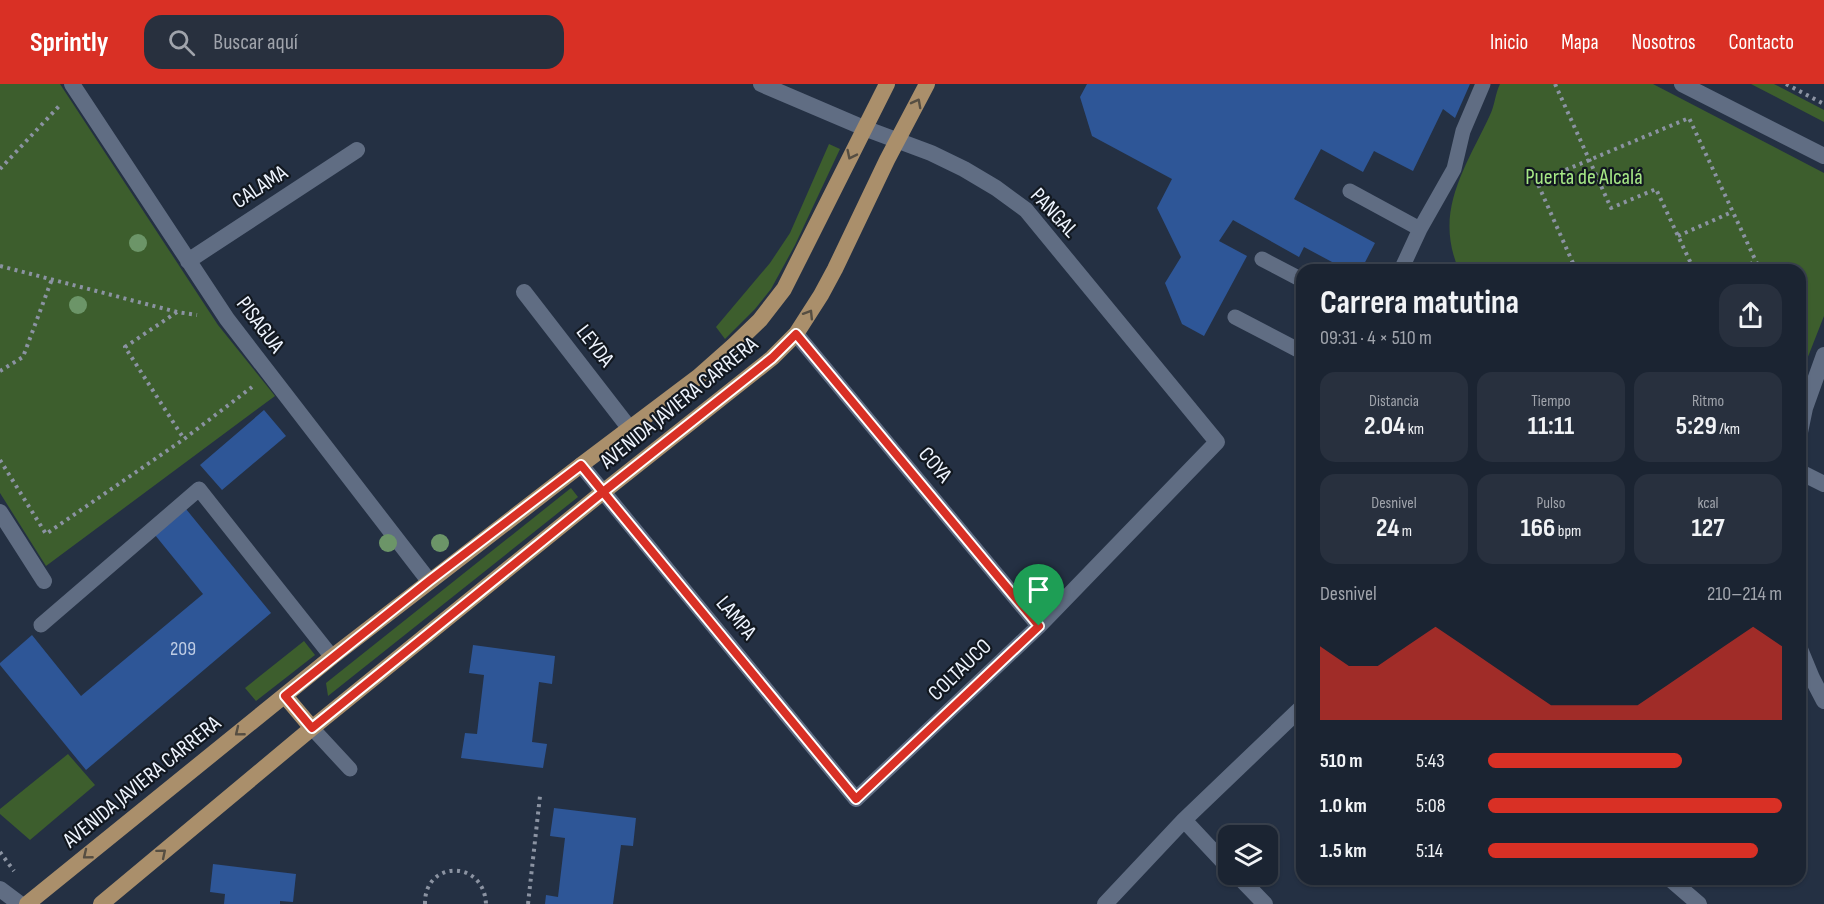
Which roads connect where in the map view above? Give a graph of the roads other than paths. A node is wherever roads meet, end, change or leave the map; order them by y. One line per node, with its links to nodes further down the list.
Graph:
1 (761, 84): 7 (street, PANGAL)
2 (887, 84): 7 (main road, AVENIDA JAVIERA CARRERA)
3 (927, 84): 8 (main road, AVENIDA JAVIERA CARRERA, one-way to 3)
4 (1483, 84): 12 (lane)
5 (1682, 84): 10 (street)
6 (77, 86): 14 (street, PISAGUA)
7 (864, 128): 8 (street, PANGAL); 23 (main road, AVENIDA JAVIERA CARRERA, one-way to 23)
8 (897, 141): 19 (main road, AVENIDA JAVIERA CARRERA, one-way to 8); 24 (street, PANGAL)
9 (357, 150): 14 (street, CALAMA)
10 (1824, 156)
11 (1350, 191): 12 (lane)
12 (1420, 229): 15 (lane)
13 (1262, 259): 16 (lane)
14 (188, 261): 31 (street, PISAGUA)
15 (1404, 264)
16 (1296, 277)
17 (524, 292): 23 (street, LEYDA)
18 (1235, 317): 20 (lane)
19 (796, 334): 28 (main road, AVENIDA JAVIERA CARRERA); 33 (street, COYA)
20 (1296, 349)
21 (1824, 355): 22 (street)
22 (1806, 398)
23 (630, 429): 25 (main road, AVENIDA JAVIERA CARRERA)
24 (1217, 442): 33 (street, COLTAUCO)
25 (581, 465): 28 (street, LAMPA); 31 (main road, AVENIDA JAVIERA CARRERA)
26 (1806, 475): 27 (street)
27 (1824, 484)
28 (603, 492): 39 (main road, AVENIDA JAVIERA CARRERA); 41 (street, LAMPA)
29 (0, 512): 30 (street)
30 (44, 581)
31 (429, 581): 34 (main road, AVENIDA JAVIERA CARRERA)
32 (41, 625): 34 (lane)
33 (1039, 626): 41 (street, COLTAUCO)
34 (332, 657): 36 (main road, AVENIDA JAVIERA CARRERA)
35 (1806, 664): 37 (street)
36 (285, 696): 39 (main road); 48 (main road, AVENIDA JAVIERA CARRERA, one-way to 48)
37 (1824, 701)
38 (1296, 713): 42 (street)
39 (312, 728): 40 (lane); 49 (main road, AVENIDA JAVIERA CARRERA, one-way to 39)
40 (350, 769)
41 (856, 799)
42 (1184, 820): 43 (street); 50 (street)
43 (1218, 856)
44 (1246, 885): 51 (street)
45 (1677, 885): 52 (street)
46 (0, 889): 47 (street)
47 (20, 904)
48 (27, 904)
49 (101, 904)
50 (1105, 904)
51 (1264, 904)
52 (1699, 904)

